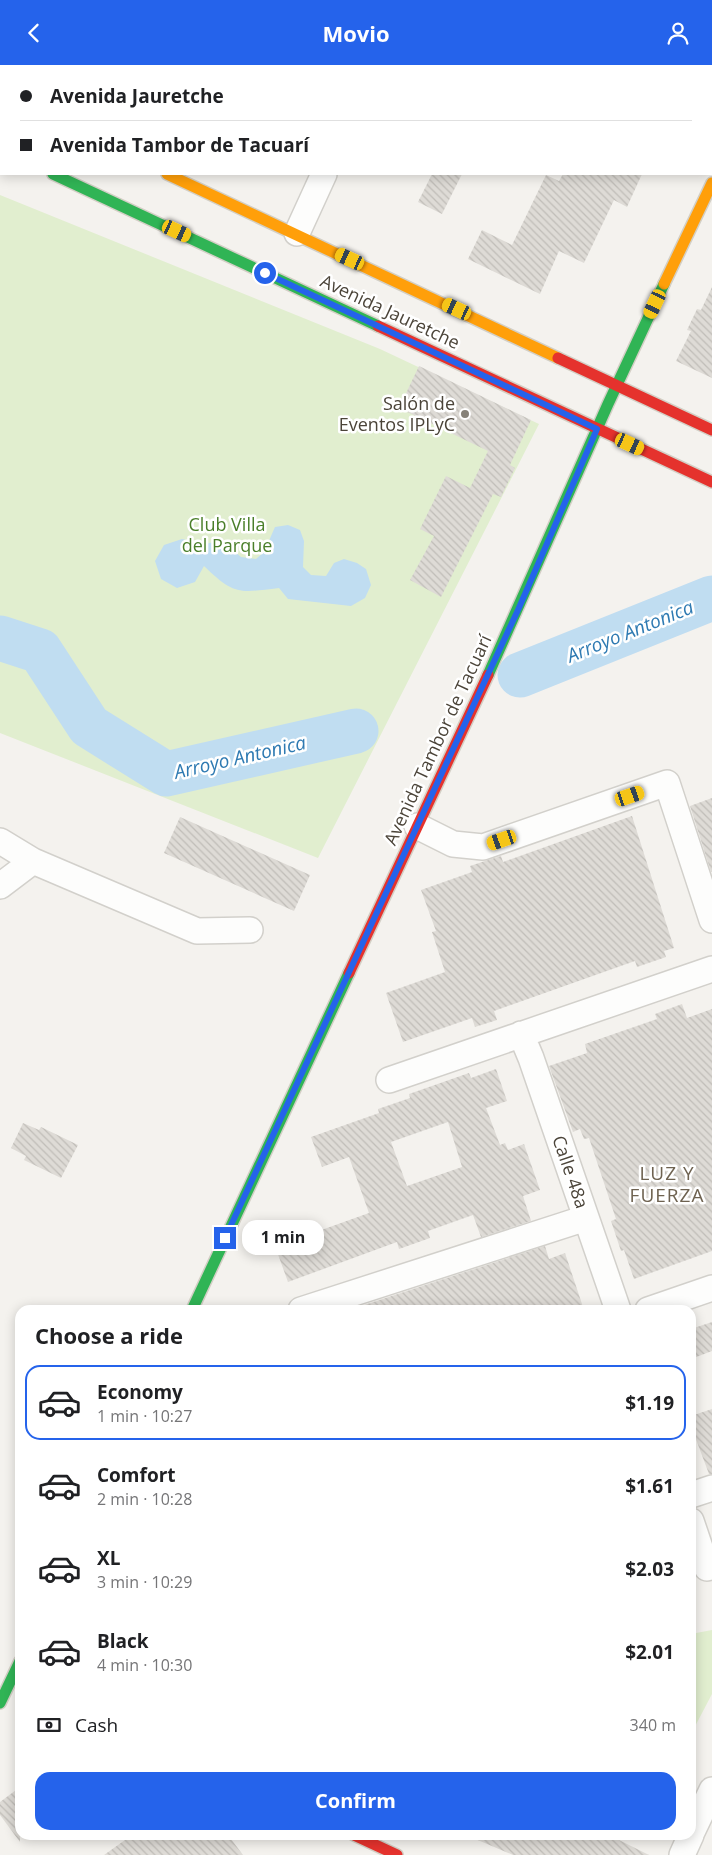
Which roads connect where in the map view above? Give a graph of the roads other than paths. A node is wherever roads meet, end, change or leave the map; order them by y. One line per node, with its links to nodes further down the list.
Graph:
1 (55, 175): 7 (main road, Avenida Jauretche)
2 (169, 175): 5 (main road, Avenida Jauretche)
3 (324, 175): 5 (street)
4 (712, 183): 6 (main road, Avenida Tambor de Tacuarí)
5 (297, 233): 6 (main road, Avenida Jauretche)
6 (617, 385): 7 (main road, Avenida Tambor de Tacuarí); 8 (main road, Avenida Jauretche)
7 (597, 429): 9 (main road, Avenida Jauretche); 10 (main road, Avenida Tambor de Tacuarí)
8 (712, 430)
9 (712, 482)
10 (417, 826): 13 (street); 22 (main road, Avenida Tambor de Tacuarí)
11 (0, 841): 12 (street)
12 (33, 861): 14 (street); 16 (street)
13 (706, 881): 15 (street)
14 (0, 886)
15 (712, 920)
16 (250, 930)
17 (712, 969): 18 (street)
18 (521, 1034): 19 (street); 20 (street, Calle 48a)
19 (389, 1080)
20 (586, 1218): 23 (street); 24 (street, Calle 48a)
21 (712, 1288): 25 (street)
22 (194, 1305)
23 (316, 1305)
24 (616, 1305)
25 (663, 1305)
26 (712, 1488): 27 (street)
27 (696, 1493)
28 (696, 1540): 29 (street)
29 (704, 1570)
30 (15, 1680): 31 (main road)
31 (0, 1703)
32 (712, 1791): 33 (street)
33 (696, 1825)
34 (365, 1840): 36 (main road)
35 (689, 1840): 37 (street)
36 (397, 1855)
37 (682, 1855)

